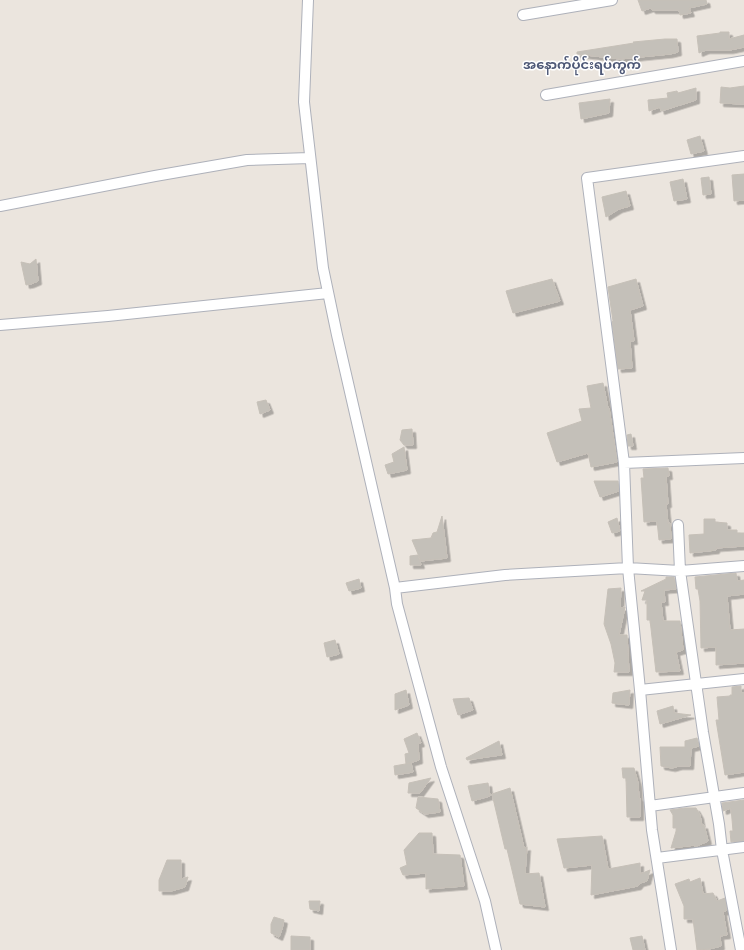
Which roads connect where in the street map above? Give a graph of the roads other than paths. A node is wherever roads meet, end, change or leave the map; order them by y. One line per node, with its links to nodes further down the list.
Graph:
1 (308, 0): 7 (street)
2 (612, 0): 3 (street)
3 (523, 15)
4 (744, 61): 5 (street)
5 (546, 94)
6 (744, 156): 12 (street)
7 (310, 158): 8 (street); 9 (street)
8 (0, 206)
9 (328, 293): 10 (street); 17 (street)
10 (0, 325)
11 (744, 458): 12 (street)
12 (624, 463): 15 (street)
13 (678, 525): 16 (street)
14 (744, 566): 16 (street)
15 (628, 568): 16 (street); 17 (street); 20 (street)
16 (680, 571): 19 (street)
17 (395, 588): 28 (street)
18 (744, 679): 19 (street)
19 (697, 684): 20 (street); 22 (street)
20 (640, 690): 23 (street)
21 (744, 792): 22 (street)
22 (714, 797): 23 (street); 25 (street)
23 (650, 806): 26 (street)
24 (744, 847): 25 (street)
25 (722, 850): 26 (street); 27 (street)
26 (656, 858): 29 (street)
27 (740, 949)
28 (496, 950)
29 (671, 950)

